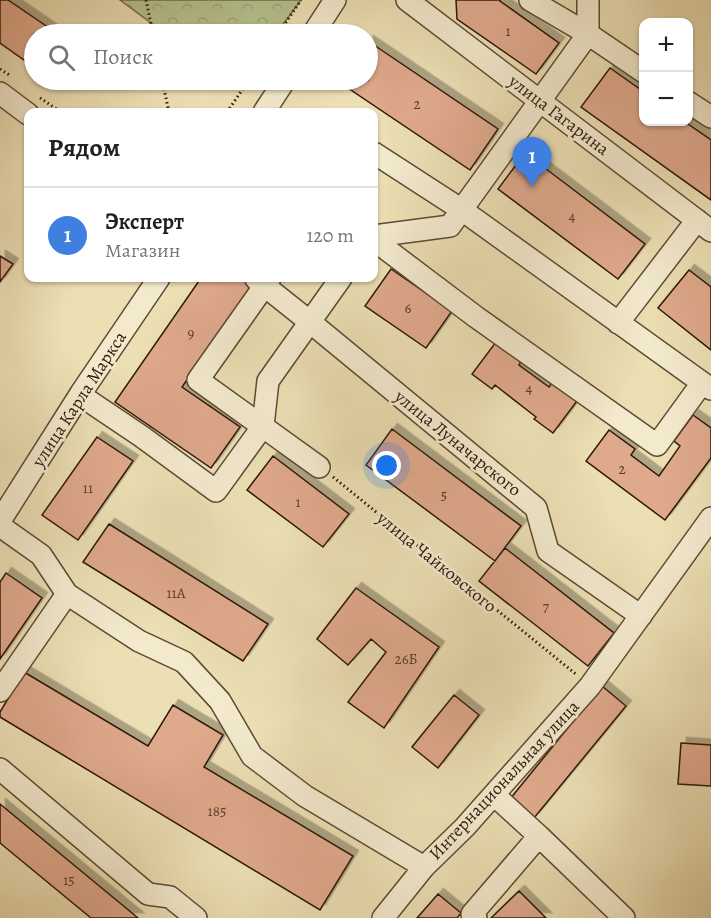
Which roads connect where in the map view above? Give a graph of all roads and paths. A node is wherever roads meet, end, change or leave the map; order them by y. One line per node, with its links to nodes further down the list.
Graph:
1 (146, 0): 7 (path)
2 (301, 0): 8 (path)
3 (335, 0): 9 (street)
4 (406, 0): 16 (street, улица Гагарина)
5 (530, 0): 10 (street)
6 (588, 0): 10 (street)
7 (151, 24)
8 (285, 24)
9 (320, 24)
10 (588, 34): 11 (street); 16 (street)
11 (639, 69)
12 (164, 90): 18 (path)
13 (242, 90): 19 (path)
14 (278, 90): 20 (street)
15 (0, 93): 21 (street)
16 (540, 101): 24 (street); 25 (street, улица Гагарина)
17 (693, 105): 22 (street)
18 (168, 108)
19 (230, 108)
20 (267, 108)
21 (24, 111)
22 (711, 117)
23 (378, 156): 24 (street)
24 (462, 210): 26 (street); 33 (street)
25 (704, 226): 33 (street)
26 (378, 237)
27 (378, 241): 34 (street)
28 (156, 282): 35 (street, улица Карла Маркса)
29 (262, 282): 36 (street)
30 (264, 282): 32 (street, улица Луначарского)
31 (338, 282): 32 (street)
32 (310, 322): 36 (street); 42 (street, улица Луначарского)
33 (618, 323): 34 (street)
34 (706, 386)
35 (80, 395): 36 (street); 39 (street, улица Карла Маркса)
36 (263, 426): 37 (street)
37 (319, 467): 43 (path, улица Чайковского)
38 (711, 518): 42 (street, Интернациональная улица)
39 (0, 521)
40 (0, 526): 41 (street, Интернациональная улица)
41 (67, 594): 44 (street); 48 (street, Интернациональная улица)
42 (641, 616): 43 (street, Интернациональная улица)
43 (590, 686): 46 (street, Интернациональная улица)
44 (0, 691)
45 (0, 769): 49 (street)
46 (494, 795): 47 (street); 48 (street, Интернациональная улица)
47 (539, 836): 51 (street); 52 (street)
48 (424, 867): 50 (street)
49 (196, 918)
50 (383, 918)
51 (476, 918)
52 (624, 918)

